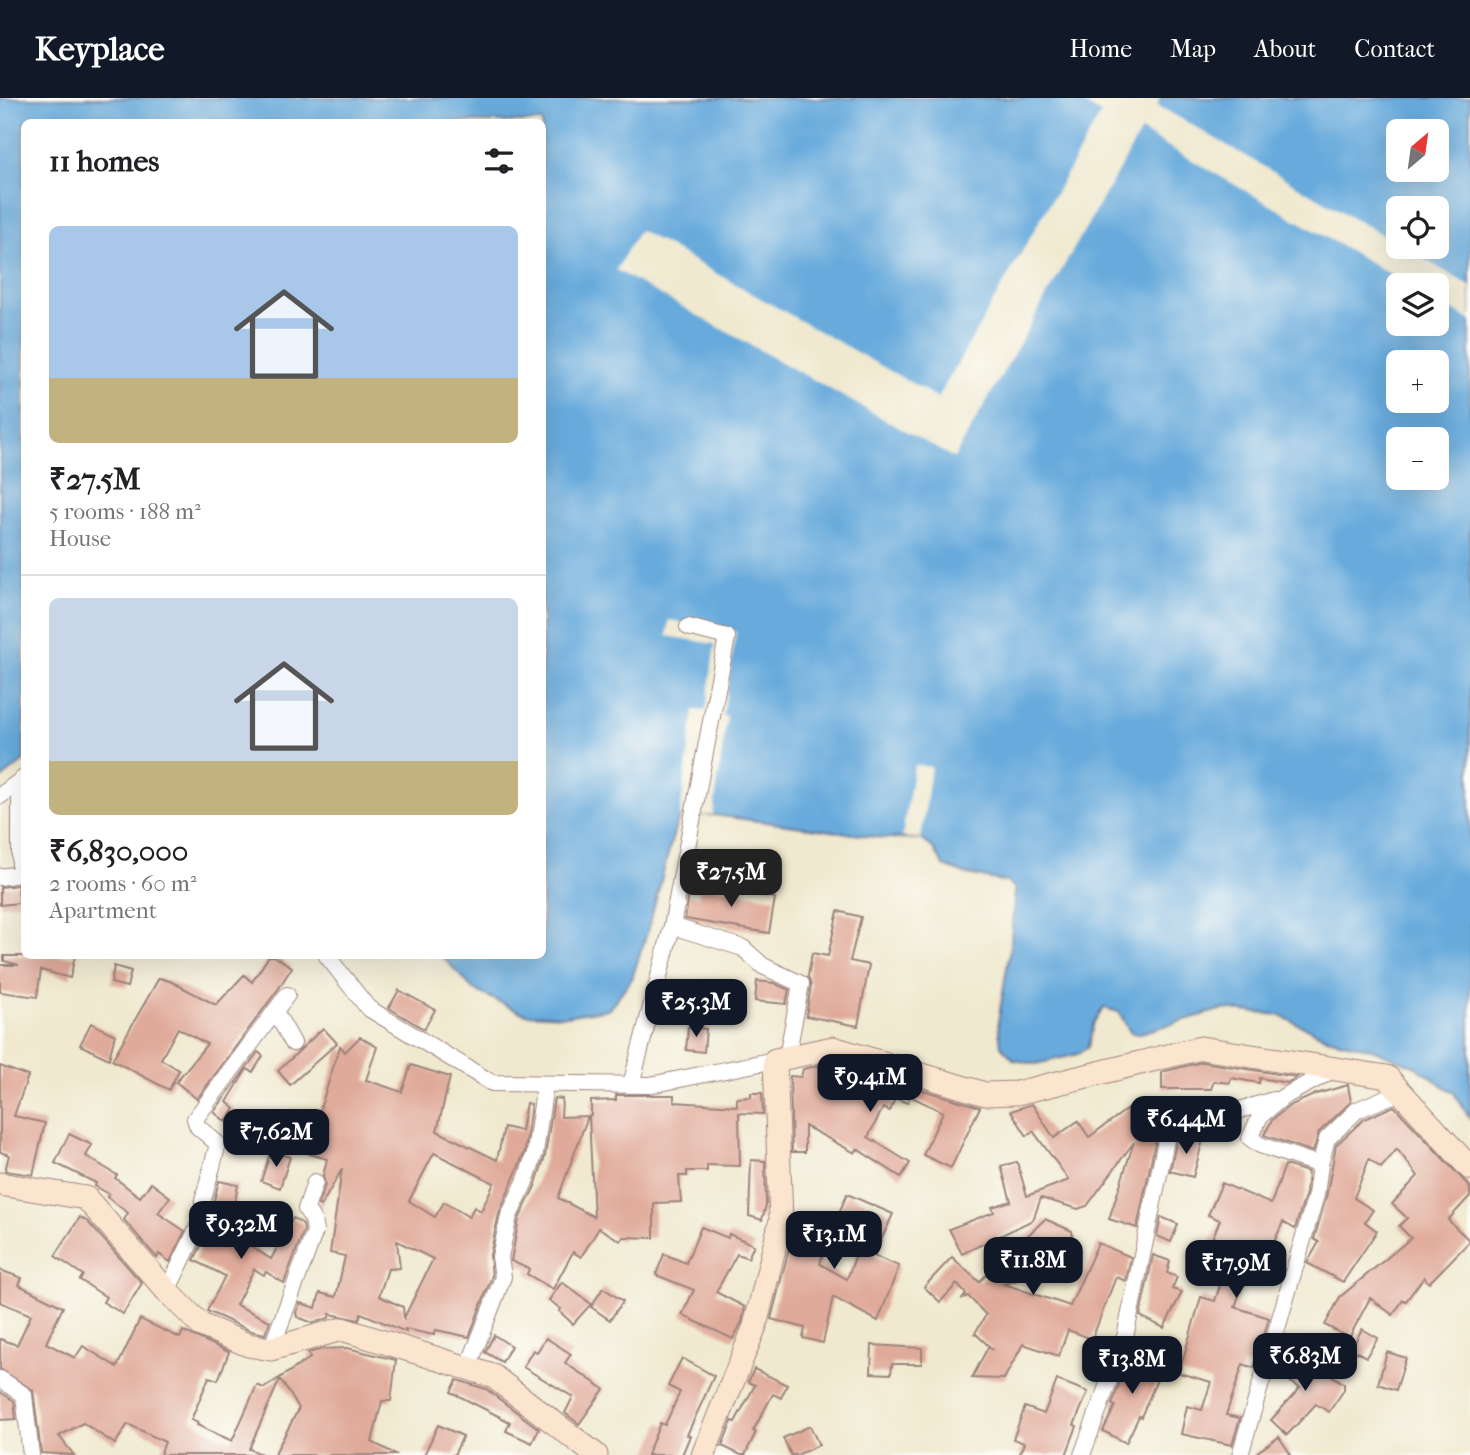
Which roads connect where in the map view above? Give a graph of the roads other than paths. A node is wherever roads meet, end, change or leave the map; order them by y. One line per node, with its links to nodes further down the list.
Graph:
1 (688, 627): 6 (street)
2 (21, 781): 3 (street)
3 (0, 796)
4 (21, 827): 5 (street)
5 (0, 877)
6 (672, 926): 11 (street); 14 (street)
7 (329, 959): 13 (street)
8 (287, 995): 9 (street)
9 (275, 1011): 10 (street); 21 (street)
10 (293, 1043)
11 (781, 1059): 12 (street); 14 (street); 27 (street)
12 (1335, 1069): 15 (street); 16 (street)
13 (545, 1084): 14 (street); 23 (street)
14 (631, 1085)
15 (1400, 1092): 17 (street); 18 (street)
16 (1283, 1097): 17 (street); 28 (street)
17 (1320, 1164): 29 (street)
18 (1470, 1168)
19 (315, 1182): 22 (street)
20 (0, 1184): 21 (street)
21 (167, 1291): 22 (street)
22 (271, 1349): 23 (street)
23 (467, 1368): 26 (street)
24 (0, 1379): 25 (street)
25 (31, 1455)
26 (596, 1455)
27 (703, 1455)
28 (1082, 1455)
29 (1240, 1455)

